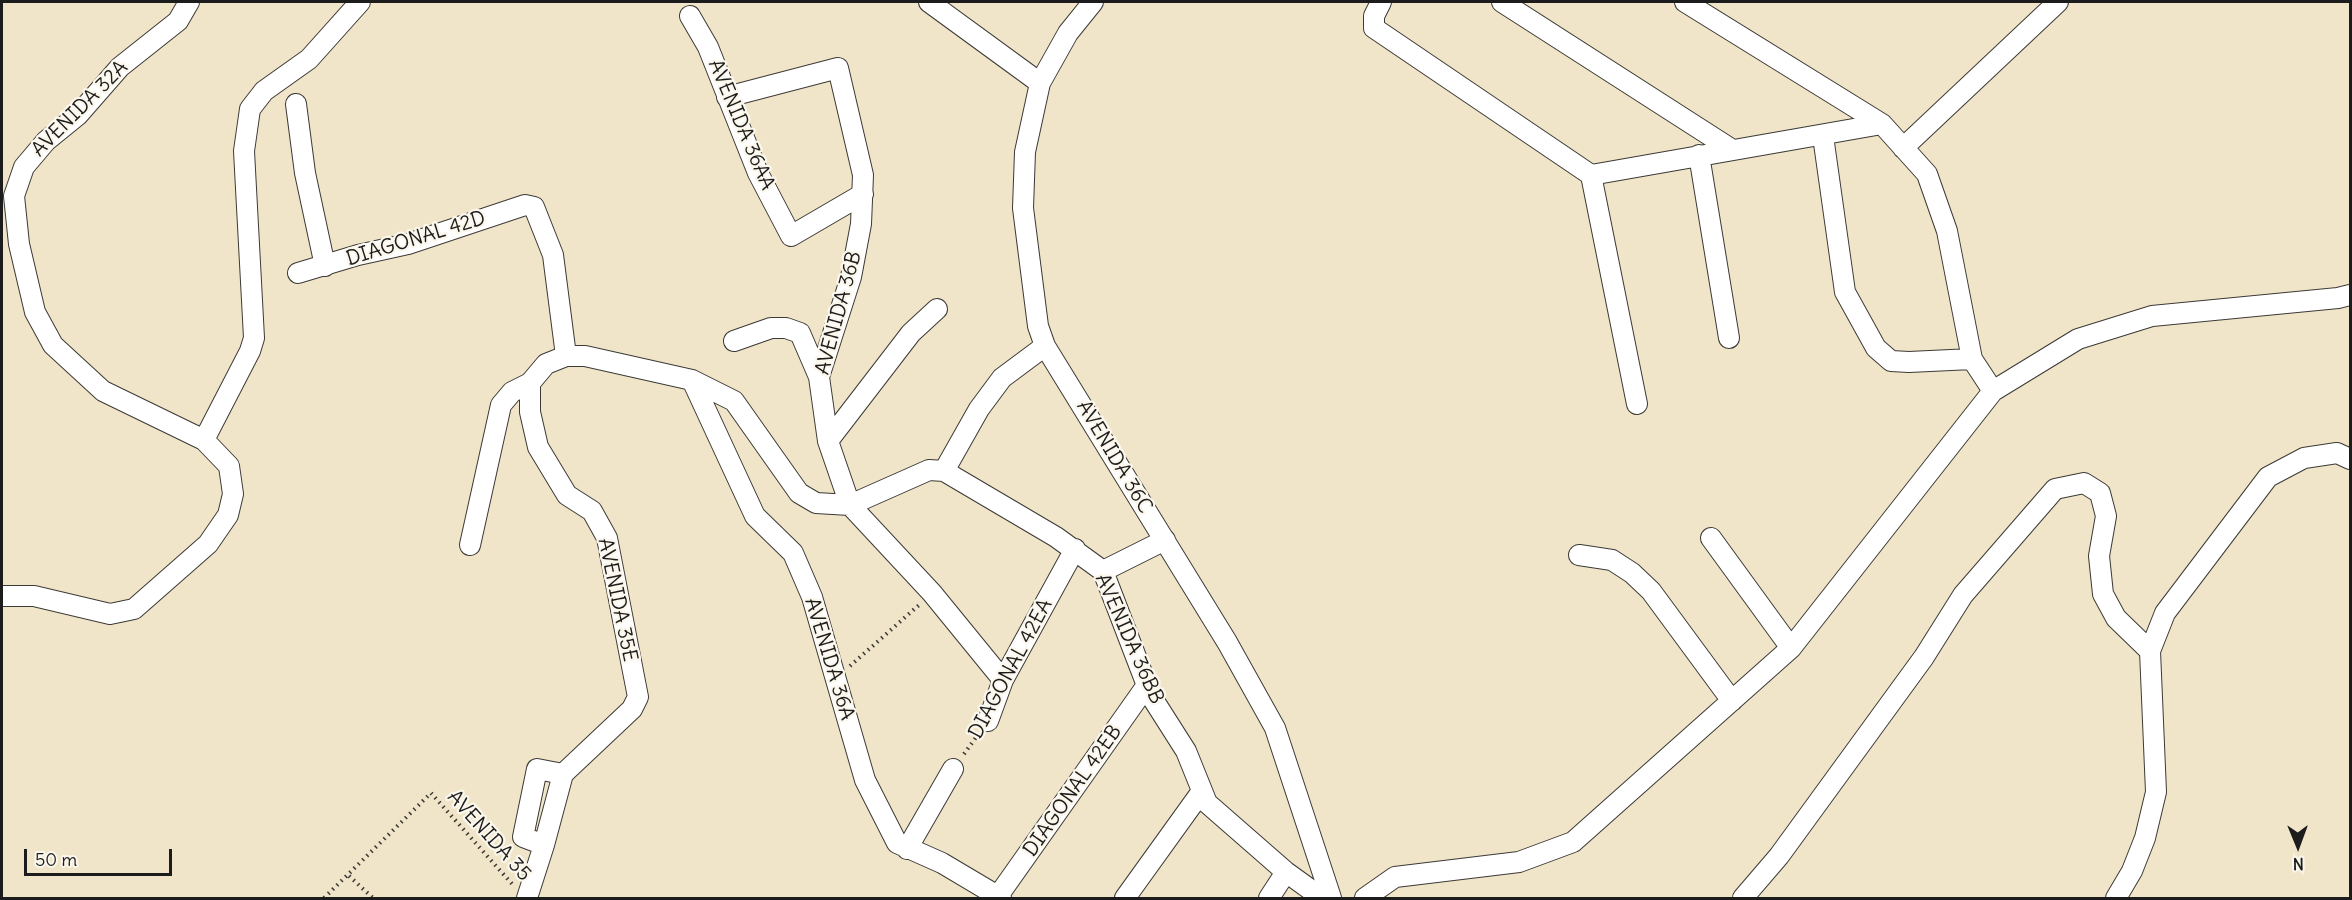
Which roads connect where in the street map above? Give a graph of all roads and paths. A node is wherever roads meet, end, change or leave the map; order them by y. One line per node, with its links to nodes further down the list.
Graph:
1 (189, 2): 34 (street, AVENIDA 32A)
2 (360, 2): 34 (street)
3 (929, 2): 10 (street)
4 (1092, 2): 10 (street, AVENIDA 36C)
5 (1381, 2): 18 (street)
6 (1502, 2): 16 (street)
7 (1685, 2): 13 (street)
8 (2058, 2): 15 (street)
9 (690, 16): 11 (street, AVENIDA 36AA)
10 (1040, 83): 26 (street, AVENIDA 36C)
11 (727, 97): 19 (street, AVENIDA 36AA); 19 (street, AVENIDA 36B)
12 (296, 105): 20 (street)
13 (1882, 124): 14 (street); 15 (street)
14 (1823, 136): 16 (street); 28 (street)
15 (1903, 148): 28 (street)
16 (1731, 149): 17 (street)
17 (1698, 155): 18 (street); 24 (street)
18 (1591, 175): 33 (street)
19 (863, 194): 29 (street, AVENIDA 36B)
20 (326, 266): 21 (street, DIAGONAL 42D); 27 (street, DIAGONAL 42D)
21 (298, 273)
22 (2350, 295): 32 (street)
23 (937, 309): 35 (street)
24 (1729, 338)
25 (734, 341): 29 (street)
26 (1045, 346): 37 (street); 40 (street, AVENIDA 36C)
27 (566, 356): 30 (street); 31 (street)
28 (1972, 359): 32 (street)
29 (819, 377): 35 (street, AVENIDA 36B)
30 (692, 380): 38 (street); 49 (street, AVENIDA 36A)
31 (530, 383): 41 (street); 59 (street, AVENIDA 35E)
32 (1993, 391): 47 (street)
33 (1637, 404)
34 (204, 440): 46 (street, AVENIDA 32A)
35 (828, 441): 38 (street, AVENIDA 36B)
36 (2350, 459): 48 (street)
37 (944, 471): 38 (street); 42 (street, AVENIDA 36BB)
38 (850, 505): 45 (street, AVENIDA 36B)
39 (1711, 538): 47 (street)
40 (1165, 540): 44 (street); 66 (street, AVENIDA 36C)
41 (470, 545)
42 (1076, 549): 44 (street, AVENIDA 36BB); 50 (street, DIAGONAL 42EA)
43 (1579, 555): 52 (street)
44 (1103, 571): 51 (street, AVENIDA 36BB)
45 (932, 593): 49 (path); 50 (street, AVENIDA 36B)
46 (2, 596)
47 (1791, 648): 52 (street)
48 (2150, 651): 68 (street); 69 (street)
49 (836, 679): 56 (street, AVENIDA 36A)
50 (1003, 680): 53 (street, DIAGONAL 42EA)
51 (1147, 685): 55 (street, AVENIDA 36BB); 60 (street, DIAGONAL 42EB)
52 (1732, 700): 67 (street)
53 (988, 721): 54 (path, DIAGONAL 42EA)
54 (953, 769): 56 (street)
55 (1202, 791): 57 (street, AVENIDA 36BB); 63 (street)
56 (907, 849): 60 (street, AVENIDA 36A)
57 (1286, 872): 64 (street); 65 (street, AVENIDA 36BB)
58 (349, 876): 59 (path, AVENIDA 35); 61 (path); 62 (path)
59 (522, 894)
60 (999, 897)
61 (324, 898)
62 (373, 898)
63 (1125, 898)
64 (1269, 898)
65 (1322, 898)
66 (1331, 898)
67 (1365, 898)
68 (1743, 898)
69 (2116, 898)

